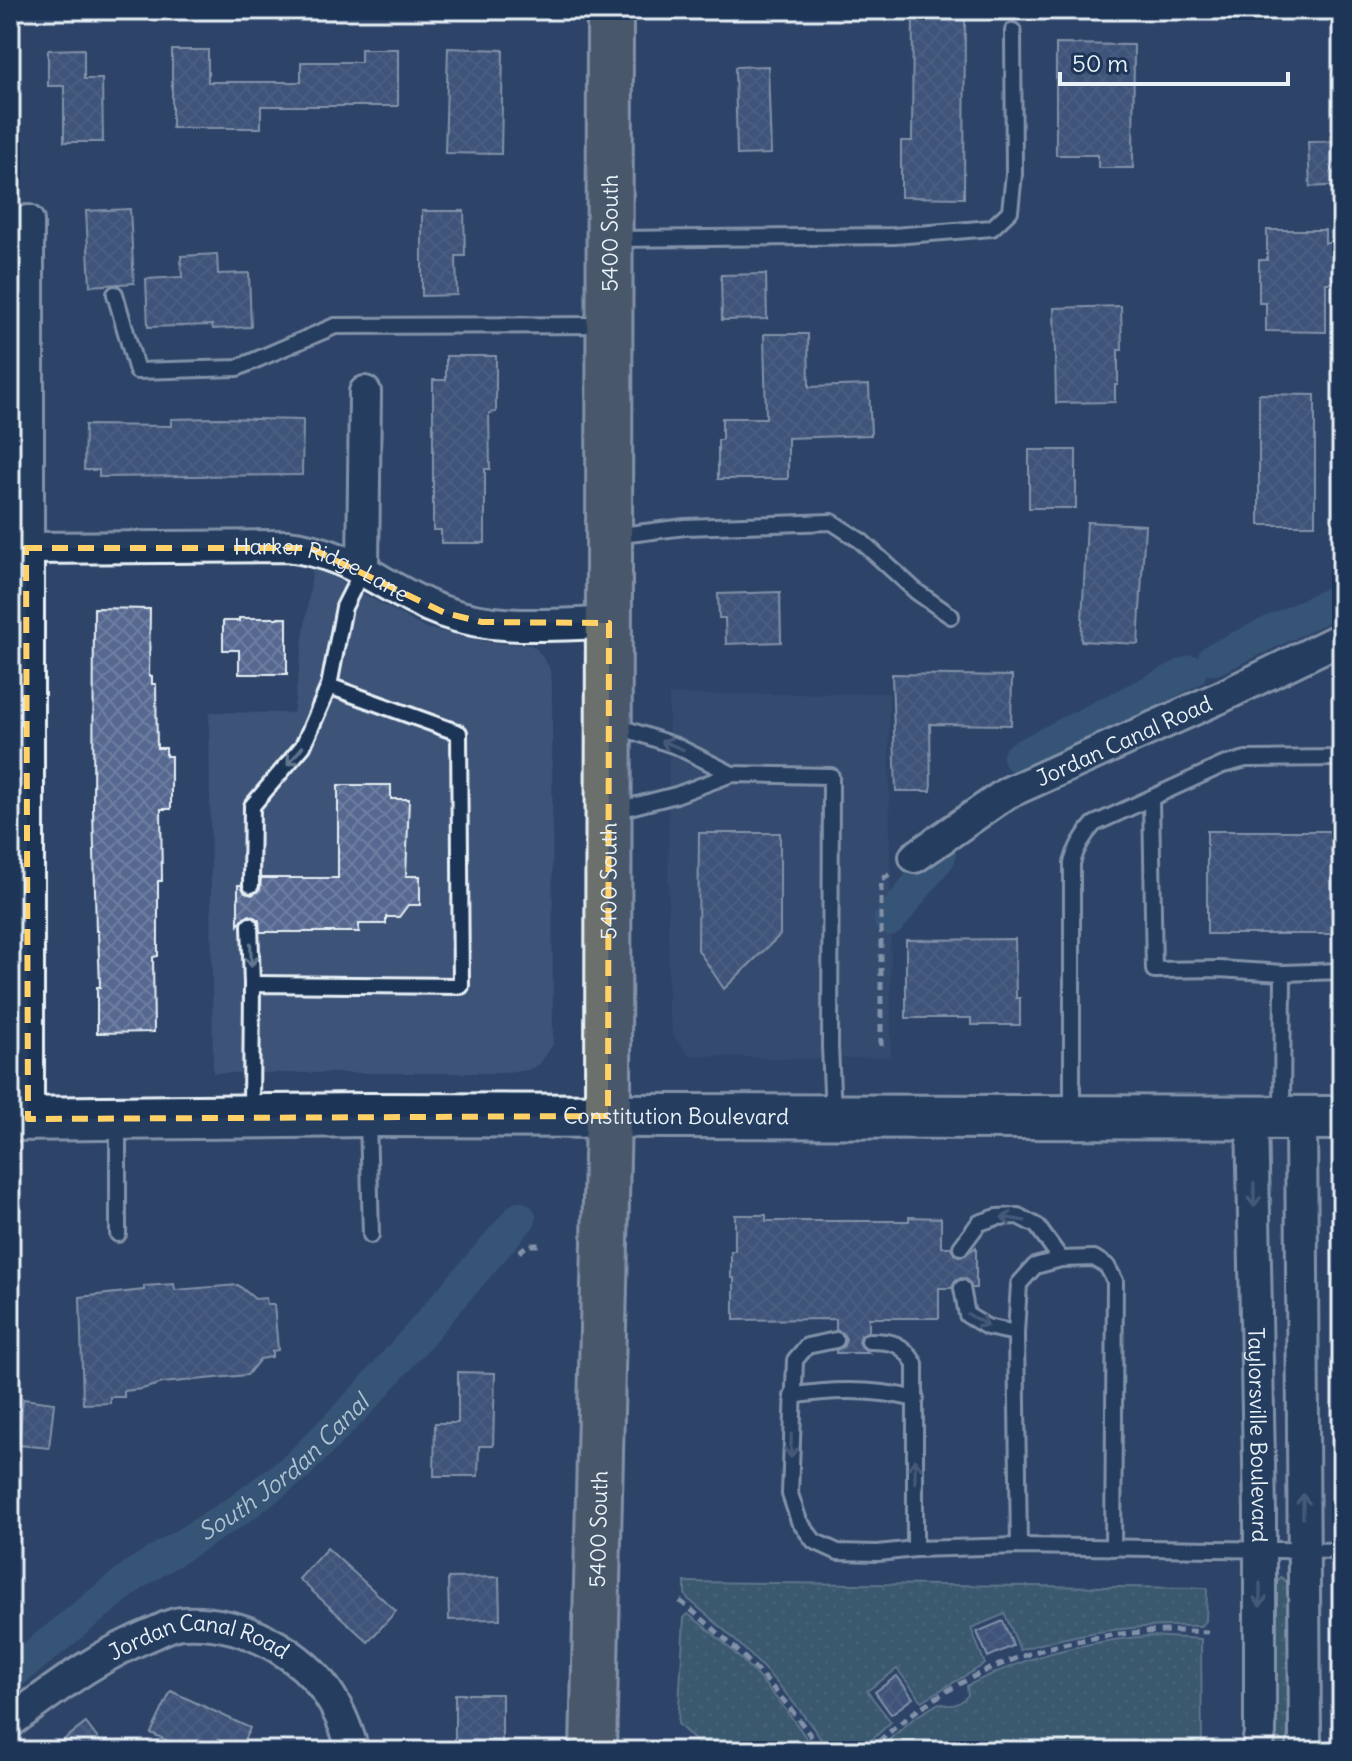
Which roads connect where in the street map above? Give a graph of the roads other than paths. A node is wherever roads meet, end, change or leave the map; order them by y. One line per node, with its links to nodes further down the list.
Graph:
1 (610, 10): 4 (main road, 5400 South)
2 (1013, 31): 4 (lane)
3 (28, 221): 9 (street)
4 (609, 239): 6 (main road, 5400 South)
5 (115, 294): 6 (lane)
6 (609, 325): 8 (main road, 5400 South)
7 (365, 392): 10 (street)
8 (609, 536): 11 (lane); 12 (main road, 5400 South)
9 (26, 548): 10 (street, Harker Ridge Lane); 33 (street)
10 (363, 569): 12 (street, Harker Ridge Lane); 14 (lane)
11 (951, 616)
12 (609, 623): 15 (main road, 5400 South)
13 (1342, 638): 20 (street, Jordan Canal Road)
14 (329, 686): 21 (lane, one-way to 21); 25 (lane)
15 (609, 724): 17 (lane, one-way to 15); 19 (main road, 5400 South)
16 (1342, 758): 18 (lane)
17 (732, 774): 19 (lane); 29 (lane)
18 (1151, 799): 24 (lane); 30 (lane)
19 (609, 813): 27 (main road, 5400 South)
20 (915, 857)
21 (251, 885)
22 (250, 925): 25 (lane, one-way to 25)
23 (1342, 971): 24 (lane)
24 (1283, 973): 31 (lane)
25 (252, 984): 28 (lane)
26 (368, 1115): 27 (main road, Constitution Boulevard); 28 (main road, Constitution Boulevard); 36 (lane)
27 (608, 1116): 29 (main road, Constitution Boulevard); 53 (main road, 5400 South)
28 (251, 1117): 34 (main road, Constitution Boulevard)
29 (833, 1117): 30 (main road, Constitution Boulevard)
30 (1072, 1118): 31 (main road, Constitution Boulevard)
31 (1278, 1118): 32 (main road, Constitution Boulevard); 48 (street, Taylorsville Boulevard, one-way to 48); 49 (street, Taylorsville Boulevard, one-way to 31)
32 (1342, 1118)
33 (19, 1119): 34 (main road, Constitution Boulevard)
34 (118, 1119): 35 (lane)
35 (118, 1234)
36 (371, 1235)
37 (961, 1247): 38 (lane, one-way to 37)
38 (1061, 1259): 40 (lane); 46 (lane)
39 (962, 1288): 40 (lane, one-way to 40)
40 (1016, 1333): 45 (lane)
41 (836, 1340): 43 (lane)
42 (869, 1341): 44 (lane)
43 (792, 1396): 44 (lane); 47 (lane, one-way to 47)
44 (916, 1399): 47 (lane, one-way to 44)
45 (1019, 1546): 46 (lane); 47 (lane)
46 (1113, 1548): 48 (lane)
47 (915, 1549)
48 (1259, 1549): 49 (lane); 54 (street, Taylorsville Boulevard, one-way to 54)
49 (1303, 1550): 50 (lane); 55 (street, Taylorsville Boulevard)
50 (1342, 1551)
51 (10, 1722): 52 (street, Jordan Canal Road)
52 (353, 1751)
53 (593, 1751)
54 (1257, 1751)
55 (1301, 1751)

